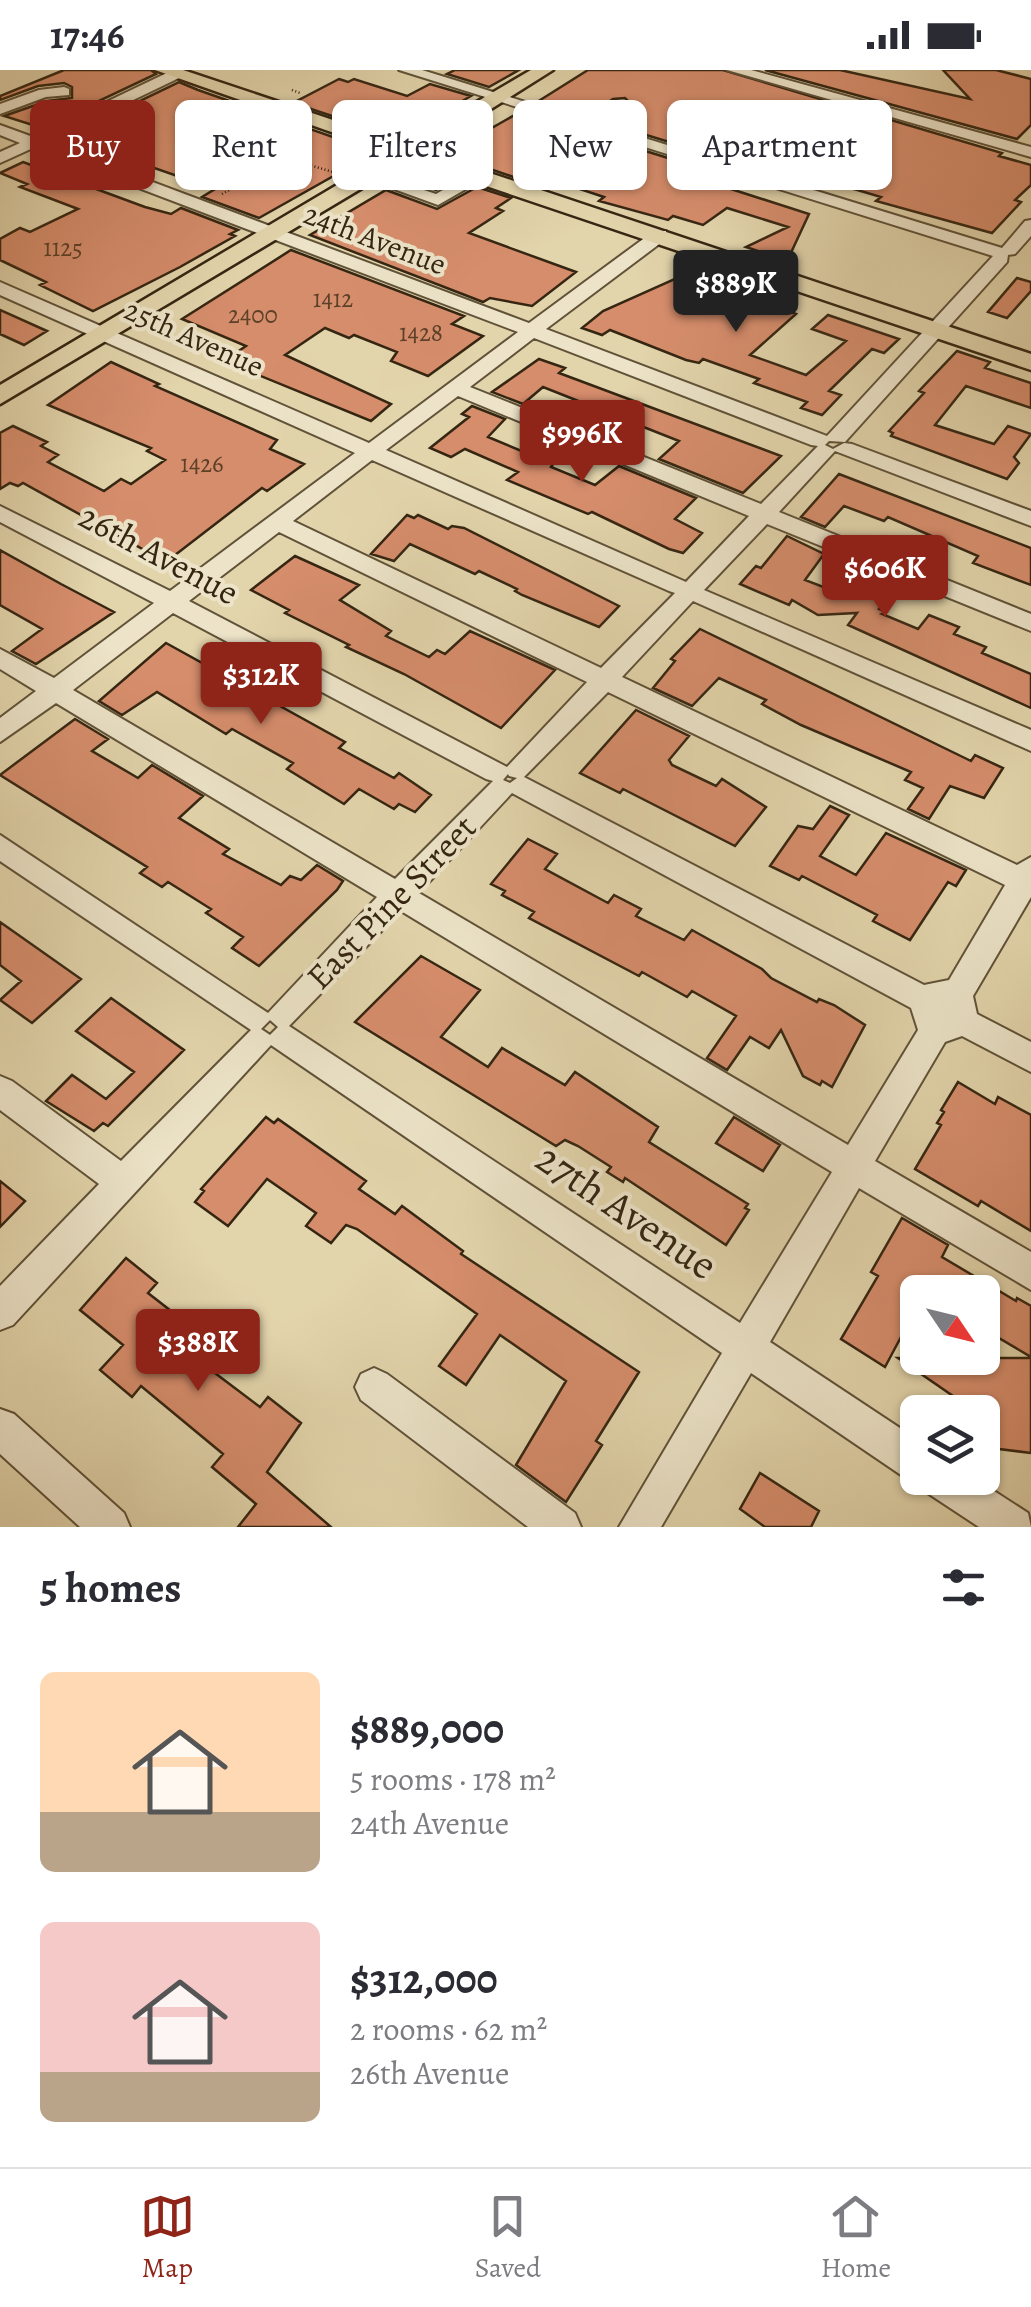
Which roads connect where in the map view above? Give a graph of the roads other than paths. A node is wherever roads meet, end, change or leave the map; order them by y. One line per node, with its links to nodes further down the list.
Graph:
1 (406, 70): 6 (street)
2 (544, 70): 6 (main road)
3 (734, 70): 16 (street)
4 (170, 72): 7 (street); 11 (main road)
5 (64, 92): 10 (street)
6 (497, 98): 8 (main road); 9 (street)
7 (116, 100)
8 (493, 100)
9 (513, 103)
10 (0, 109)
11 (332, 126)
12 (0, 130): 13 (street, 24th Avenue)
13 (30, 142)
14 (30, 144): 17 (street)
15 (647, 144): 26 (street)
16 (1031, 152)
17 (0, 158)
18 (493, 179): 25 (main road)
19 (155, 189): 24 (street, 24th Avenue)
20 (347, 190): 24 (main road)
21 (408, 190): 22 (street)
22 (454, 190)
23 (1031, 225): 26 (street, East Pine Street)
24 (274, 233): 29 (street, 24th Avenue); 30 (main road)
25 (660, 235): 28 (main road); 29 (street)
26 (1010, 256): 28 (street, East Pine Street)
27 (0, 288): 30 (street, 25th Avenue)
28 (935, 329): 31 (main road); 34 (street, East Pine Street)
29 (531, 331): 32 (street); 34 (street, 24th Avenue)
30 (105, 334): 33 (main road); 35 (street, 25th Avenue)
31 (1031, 362)
32 (456, 388): 35 (street); 37 (street)
33 (1, 394)
34 (831, 444): 37 (street, East Pine Street); 38 (street, 24th Avenue)
35 (371, 452): 39 (street); 40 (street, 25th Avenue)
36 (0, 512): 41 (street, 26th Avenue)
37 (764, 513): 40 (street, East Pine Street); 42 (street)
38 (1031, 519)
39 (278, 522): 41 (street); 44 (street)
40 (689, 591): 44 (street, East Pine Street); 47 (street, 25th Avenue)
41 (172, 603): 45 (street); 48 (street, 26th Avenue)
42 (1031, 623)
43 (0, 658): 45 (street)
44 (605, 680): 48 (street, East Pine Street); 50 (street)
45 (56, 690): 46 (street); 51 (street)
46 (0, 732)
47 (1031, 741)
48 (509, 779): 51 (street, East Pine Street); 52 (street, 26th Avenue)
49 (0, 846): 53 (street, 27th Avenue)
50 (1028, 878): 52 (street)
51 (395, 896): 53 (street, East Pine Street); 56 (street)
52 (945, 1011): 54 (street, 26th Avenue); 56 (street)
53 (270, 1028): 57 (street, East Pine Street); 60 (street, 27th Avenue)
54 (1031, 1058)
55 (0, 1091): 57 (street)
56 (853, 1166): 58 (street); 60 (street)
57 (123, 1182): 59 (street, East Pine Street)
58 (1031, 1272)
59 (0, 1312)
60 (746, 1347): 63 (street, 27th Avenue); 67 (street)
61 (374, 1386): 66 (street)
62 (0, 1428): 65 (street)
63 (900, 1451)
64 (966, 1495): 68 (street)
65 (110, 1527)
66 (561, 1527)
67 (639, 1527)
68 (1014, 1527)

